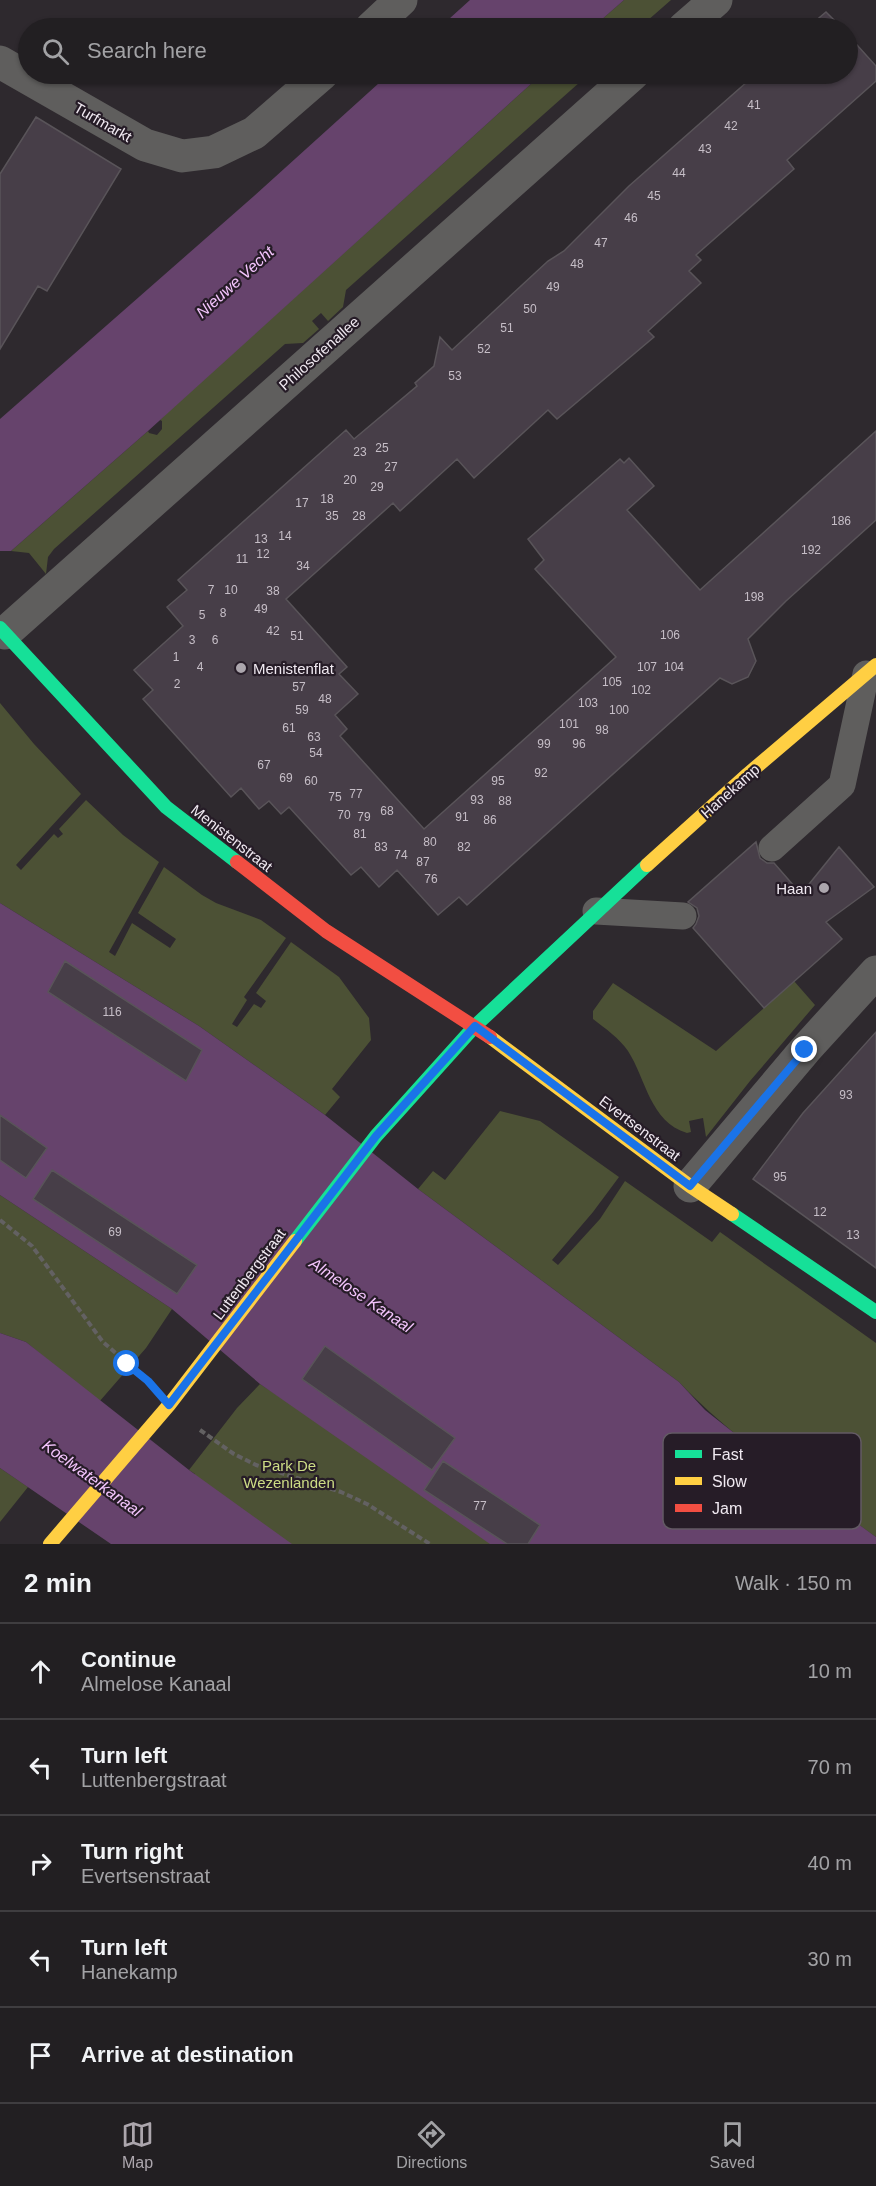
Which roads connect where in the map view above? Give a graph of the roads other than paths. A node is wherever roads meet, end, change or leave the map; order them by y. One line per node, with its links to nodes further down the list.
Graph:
1 (402, 0): 3 (street)
2 (716, 0): 4 (street)
3 (382, 18)
4 (695, 18)
5 (0, 62): 6 (street, Turfmarkt)
6 (18, 72)
7 (38, 84): 8 (street, Turfmarkt)
8 (310, 84)
9 (622, 84): 10 (street, Philosofenallee)
10 (3, 630): 16 (main road, Menistenstraat)
11 (871, 670): 12 (lane, Hanekamp); 13 (main road, Hanekamp)
12 (772, 848)
13 (596, 911): 14 (lane); 16 (main road, Hanekamp)
14 (683, 916)
15 (876, 972): 17 (street)
16 (475, 1026): 17 (main road, Evertsenstraat); 19 (main road, Luttenbergstraat)
17 (690, 1186): 18 (main road, Evertsenstraat)
18 (876, 1312)
19 (51, 1543)

